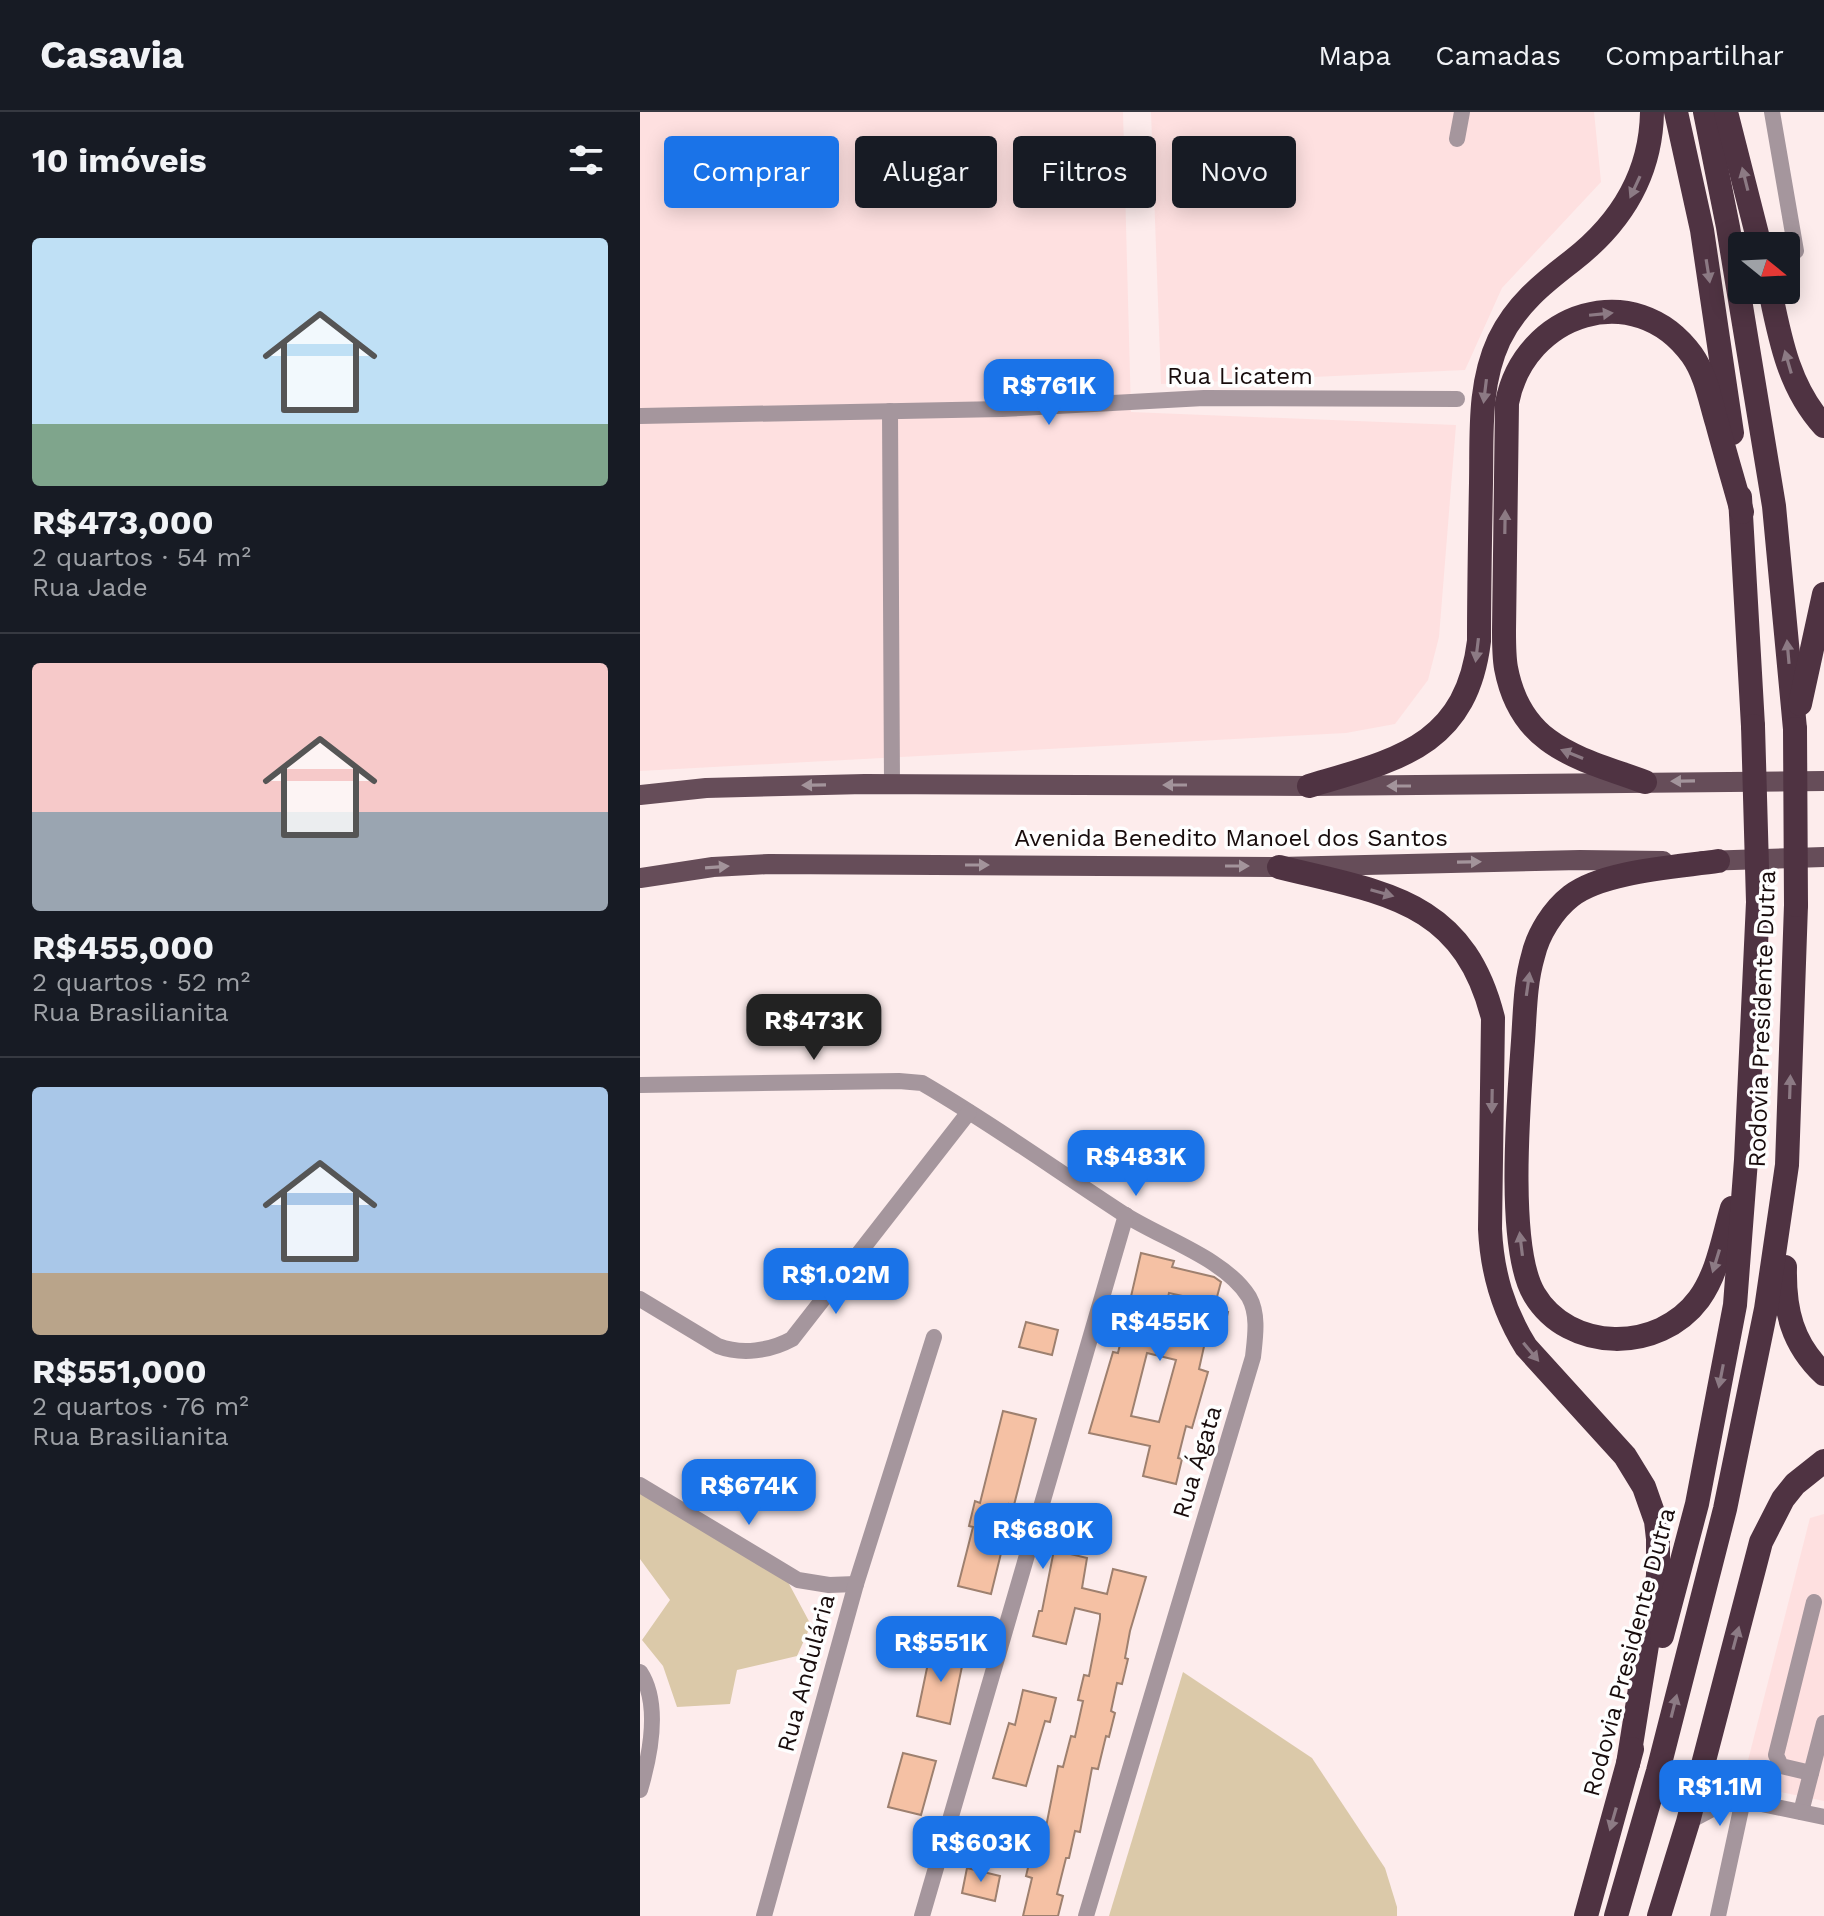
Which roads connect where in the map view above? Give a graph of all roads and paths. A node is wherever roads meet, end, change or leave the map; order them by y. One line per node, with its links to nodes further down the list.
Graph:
1 (1462, 112): 7 (street)
2 (1652, 112): 21 (highway, one-way to 21)
3 (1676, 112): 15 (highway, Rodovia Presidente Dutra, one-way to 15)
4 (1705, 112): 17 (highway, Rodovia Presidente Dutra, one-way to 4)
5 (1726, 112): 8 (highway, one-way to 5)
6 (1772, 112): 9 (street)
7 (1457, 139)
8 (1756, 232)
9 (1793, 232)
10 (1774, 304): 14 (highway, one-way to 10)
11 (1457, 399): 12 (street, Rua Licatem)
12 (890, 411): 13 (street, Rua Licatem); 20 (street)
13 (640, 416)
14 (1824, 426)
15 (1742, 512): 19 (highway, one-way to 15); 29 (highway, Rodovia Presidente Dutra, bridge)
16 (1824, 594): 17 (highway)
17 (1795, 729): 30 (highway, Rodovia Presidente Dutra, one-way to 17, bridge)
18 (1824, 781): 19 (main road, one-way to 19)
19 (1645, 782): 21 (main road, one-way to 21)
20 (892, 784): 21 (main road, one-way to 20); 22 (main road, one-way to 22)
21 (1309, 786)
22 (640, 795)
23 (1824, 857): 24 (main road, Avenida Benedito Manoel dos Santos)
24 (1718, 861): 25 (main road, Avenida Benedito Manoel dos Santos, one-way to 24); 29 (highway, one-way to 24)
25 (1279, 867): 26 (main road, Avenida Benedito Manoel dos Santos, one-way to 25); 41 (highway, one-way to 41)
26 (640, 878)
27 (640, 1085): 28 (street, Rua Ágata)
28 (969, 1112): 31 (street, Rua Ágata); 32 (street)
29 (1746, 1160): 41 (highway, Rodovia Presidente Dutra, one-way to 41)
30 (1787, 1165): 34 (highway); 53 (highway, Rodovia Presidente Dutra, one-way to 30)
31 (1126, 1215): 50 (street); 51 (street, Rua Ágata)
32 (640, 1299)
33 (934, 1337): 37 (street)
34 (1824, 1374)
35 (1824, 1461): 42 (highway, one-way to 35)
36 (640, 1485): 37 (street, Rua Andulária)
37 (856, 1584): 49 (street, Rua Andulária)
38 (1814, 1602): 43 (street)
39 (640, 1672): 44 (street)
40 (1824, 1726): 43 (street)
41 (1628, 1764): 52 (highway, Rodovia Presidente Dutra, one-way to 52)
42 (1703, 1765): 45 (street); 48 (highway)
43 (1811, 1773): 46 (street)
44 (640, 1790)
45 (1738, 1799): 46 (street); 48 (street); 55 (street)
46 (1801, 1812): 47 (street)
47 (1824, 1817)
48 (1688, 1822): 54 (highway)
49 (764, 1916)
50 (922, 1916)
51 (1086, 1916)
52 (1586, 1916)
53 (1616, 1916)
54 (1659, 1916)
55 (1718, 1916)

